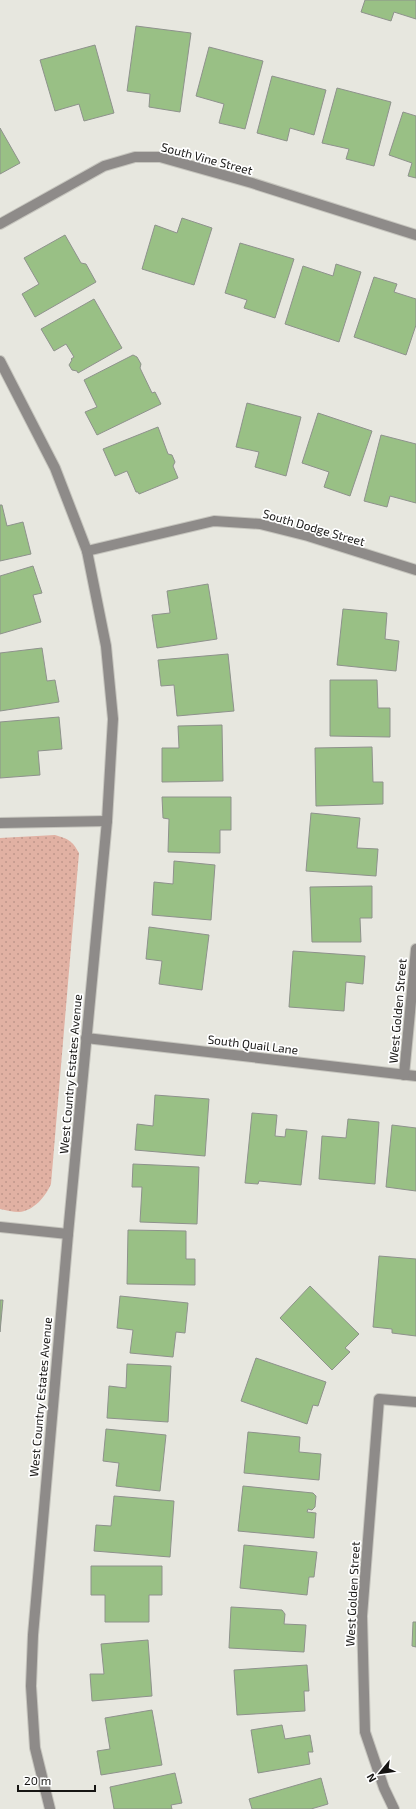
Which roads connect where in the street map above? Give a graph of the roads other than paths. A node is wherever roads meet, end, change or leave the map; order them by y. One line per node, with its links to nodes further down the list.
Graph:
1 (0, 224): 2 (street, South Vine Street)
2 (416, 235)
3 (0, 360): 4 (street, West Country Estates Avenue)
4 (87, 552): 5 (street, South Dodge Street); 6 (street, West Country Estates Avenue)
5 (416, 570)
6 (107, 821): 7 (street); 9 (street, West Country Estates Avenue)
7 (0, 823)
8 (416, 949): 10 (street, West Golden Street)
9 (86, 1038): 10 (street, South Quail Lane); 13 (street, West Country Estates Avenue)
10 (404, 1075): 11 (street, South Quail Lane)
11 (416, 1076)
12 (0, 1227): 13 (street)
13 (68, 1234): 15 (street, West Country Estates Avenue)
14 (416, 1402): 16 (street, West Golden Street)
15 (50, 1809)
16 (394, 1809)

